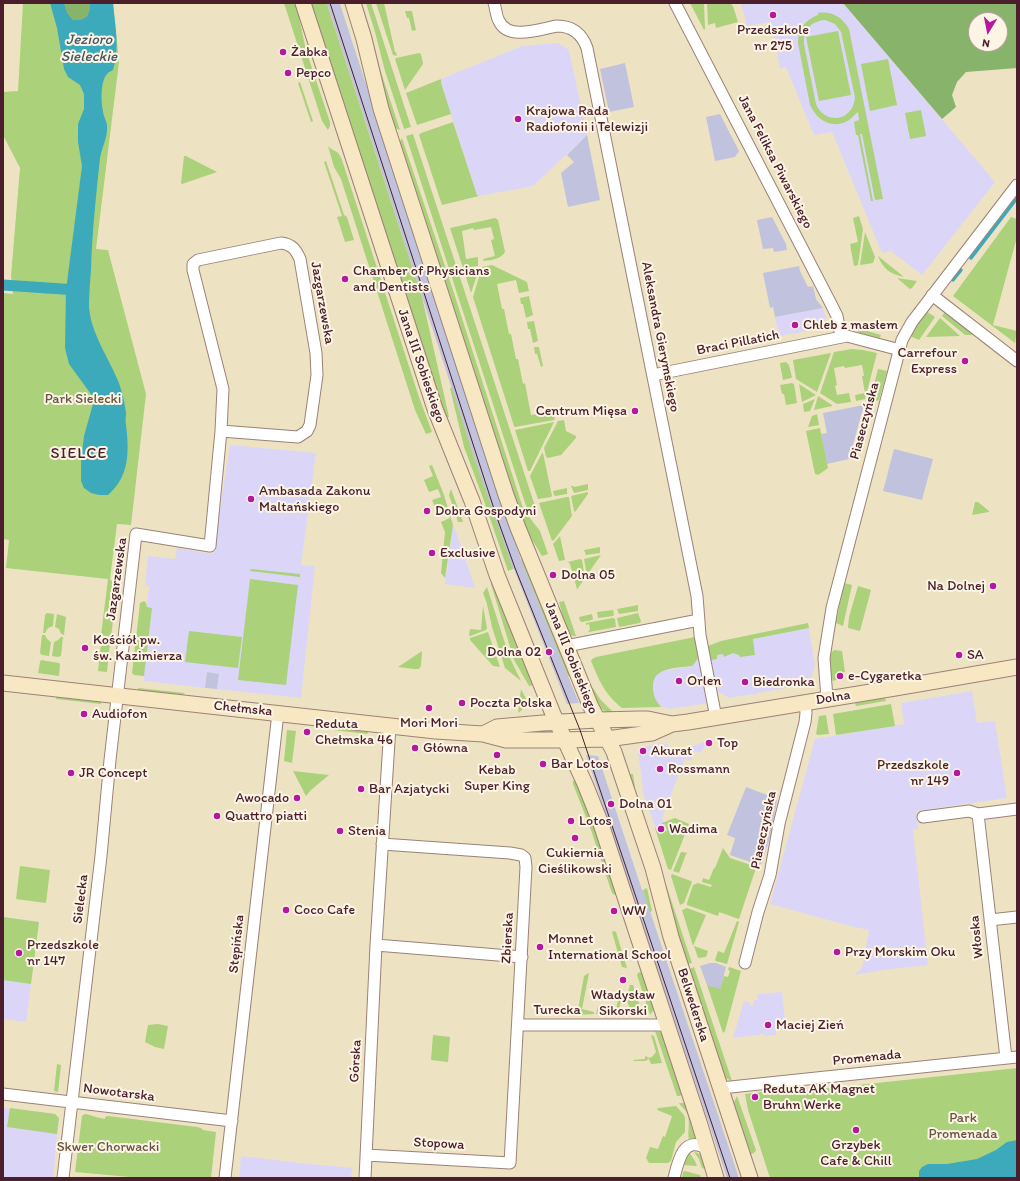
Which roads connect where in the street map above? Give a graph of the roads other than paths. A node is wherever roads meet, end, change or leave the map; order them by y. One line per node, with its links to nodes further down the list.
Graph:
1 (303, 3): 22 (main road, Jana III Sobieskiego)
2 (353, 3): 13 (main road, Jana III Sobieskiego)
3 (494, 3): 10 (street, Aleksandra Gierymskiego)
4 (676, 3): 7 (street, Jana Feliksa Piwarskiego)
5 (1017, 185): 6 (street, Piaseczyńska)
6 (932, 295): 8 (street, Piaseczyńska); 9 (street)
7 (841, 337): 8 (street, Braci Pillatich); 10 (street, Braci Pillatich)
8 (900, 350): 17 (street, Piaseczyńska)
9 (1017, 361)
10 (653, 375): 12 (street, Aleksandra Gierymskiego)
11 (221, 431): 11 (street, Jazgarzewska); 16 (street, Jazgarzewska)
12 (699, 620): 13 (street); 20 (street, Aleksandra Gierymskiego)
13 (566, 646): 21 (main road, Jana III Sobieskiego)
14 (1017, 667): 17 (main road, Dolna)
15 (3, 683): 16 (main road, Chełmska)
16 (117, 696): 19 (main road, Chełmska); 42 (street, Sielecka)
17 (827, 699): 18 (main road, Dolna)
18 (805, 703): 20 (main road, Dolna); 36 (street, Piaseczyńska)
19 (278, 713): 24 (main road, Chełmska); 43 (street, Stępińska)
20 (716, 718): 23 (main road, Dolna)
21 (597, 720): 22 (main road, Chełmska); 23 (main road, Dolna); 26 (main road, Belwederska)
22 (557, 722): 25 (main road, Chełmska); 27 (main road)
23 (672, 724): 26 (main road, Dolna)
24 (390, 726): 25 (main road, Chełmska); 31 (street, Górska)
25 (483, 734): 27 (main road, Chełmska)
26 (607, 739): 27 (main road, Dolna); 40 (main road, Belwederska)
27 (565, 740): 38 (main road)
28 (1017, 809): 29 (street)
29 (978, 814): 30 (street); 33 (street, Włoska)
30 (924, 817)
31 (382, 844): 34 (street, Górska); 35 (street, Zbierska)
32 (1017, 917): 33 (street)
33 (990, 920): 39 (street, Włoska)
34 (376, 945): 35 (street); 45 (street, Górska)
35 (522, 957): 37 (street, Zbierska)
36 (745, 963)
37 (518, 1025): 38 (street, Turecka); 46 (street, Zbierska)
38 (667, 1025): 44 (main road)
39 (1011, 1057): 40 (street, Promenada)
40 (721, 1088): 52 (main road, Belwederska)
41 (3, 1094): 42 (street, Nowotarska)
42 (72, 1102): 43 (street, Nowotarska); 47 (street, Sielecka)
43 (232, 1121): 48 (street, Stępińska)
44 (707, 1149): 50 (street); 51 (main road)
45 (366, 1155): 46 (street, Stopowa); 49 (street, Górska)
46 (510, 1164)
47 (63, 1178)
48 (225, 1178)
49 (365, 1178)
50 (674, 1178)
51 (716, 1178)
52 (750, 1178)

